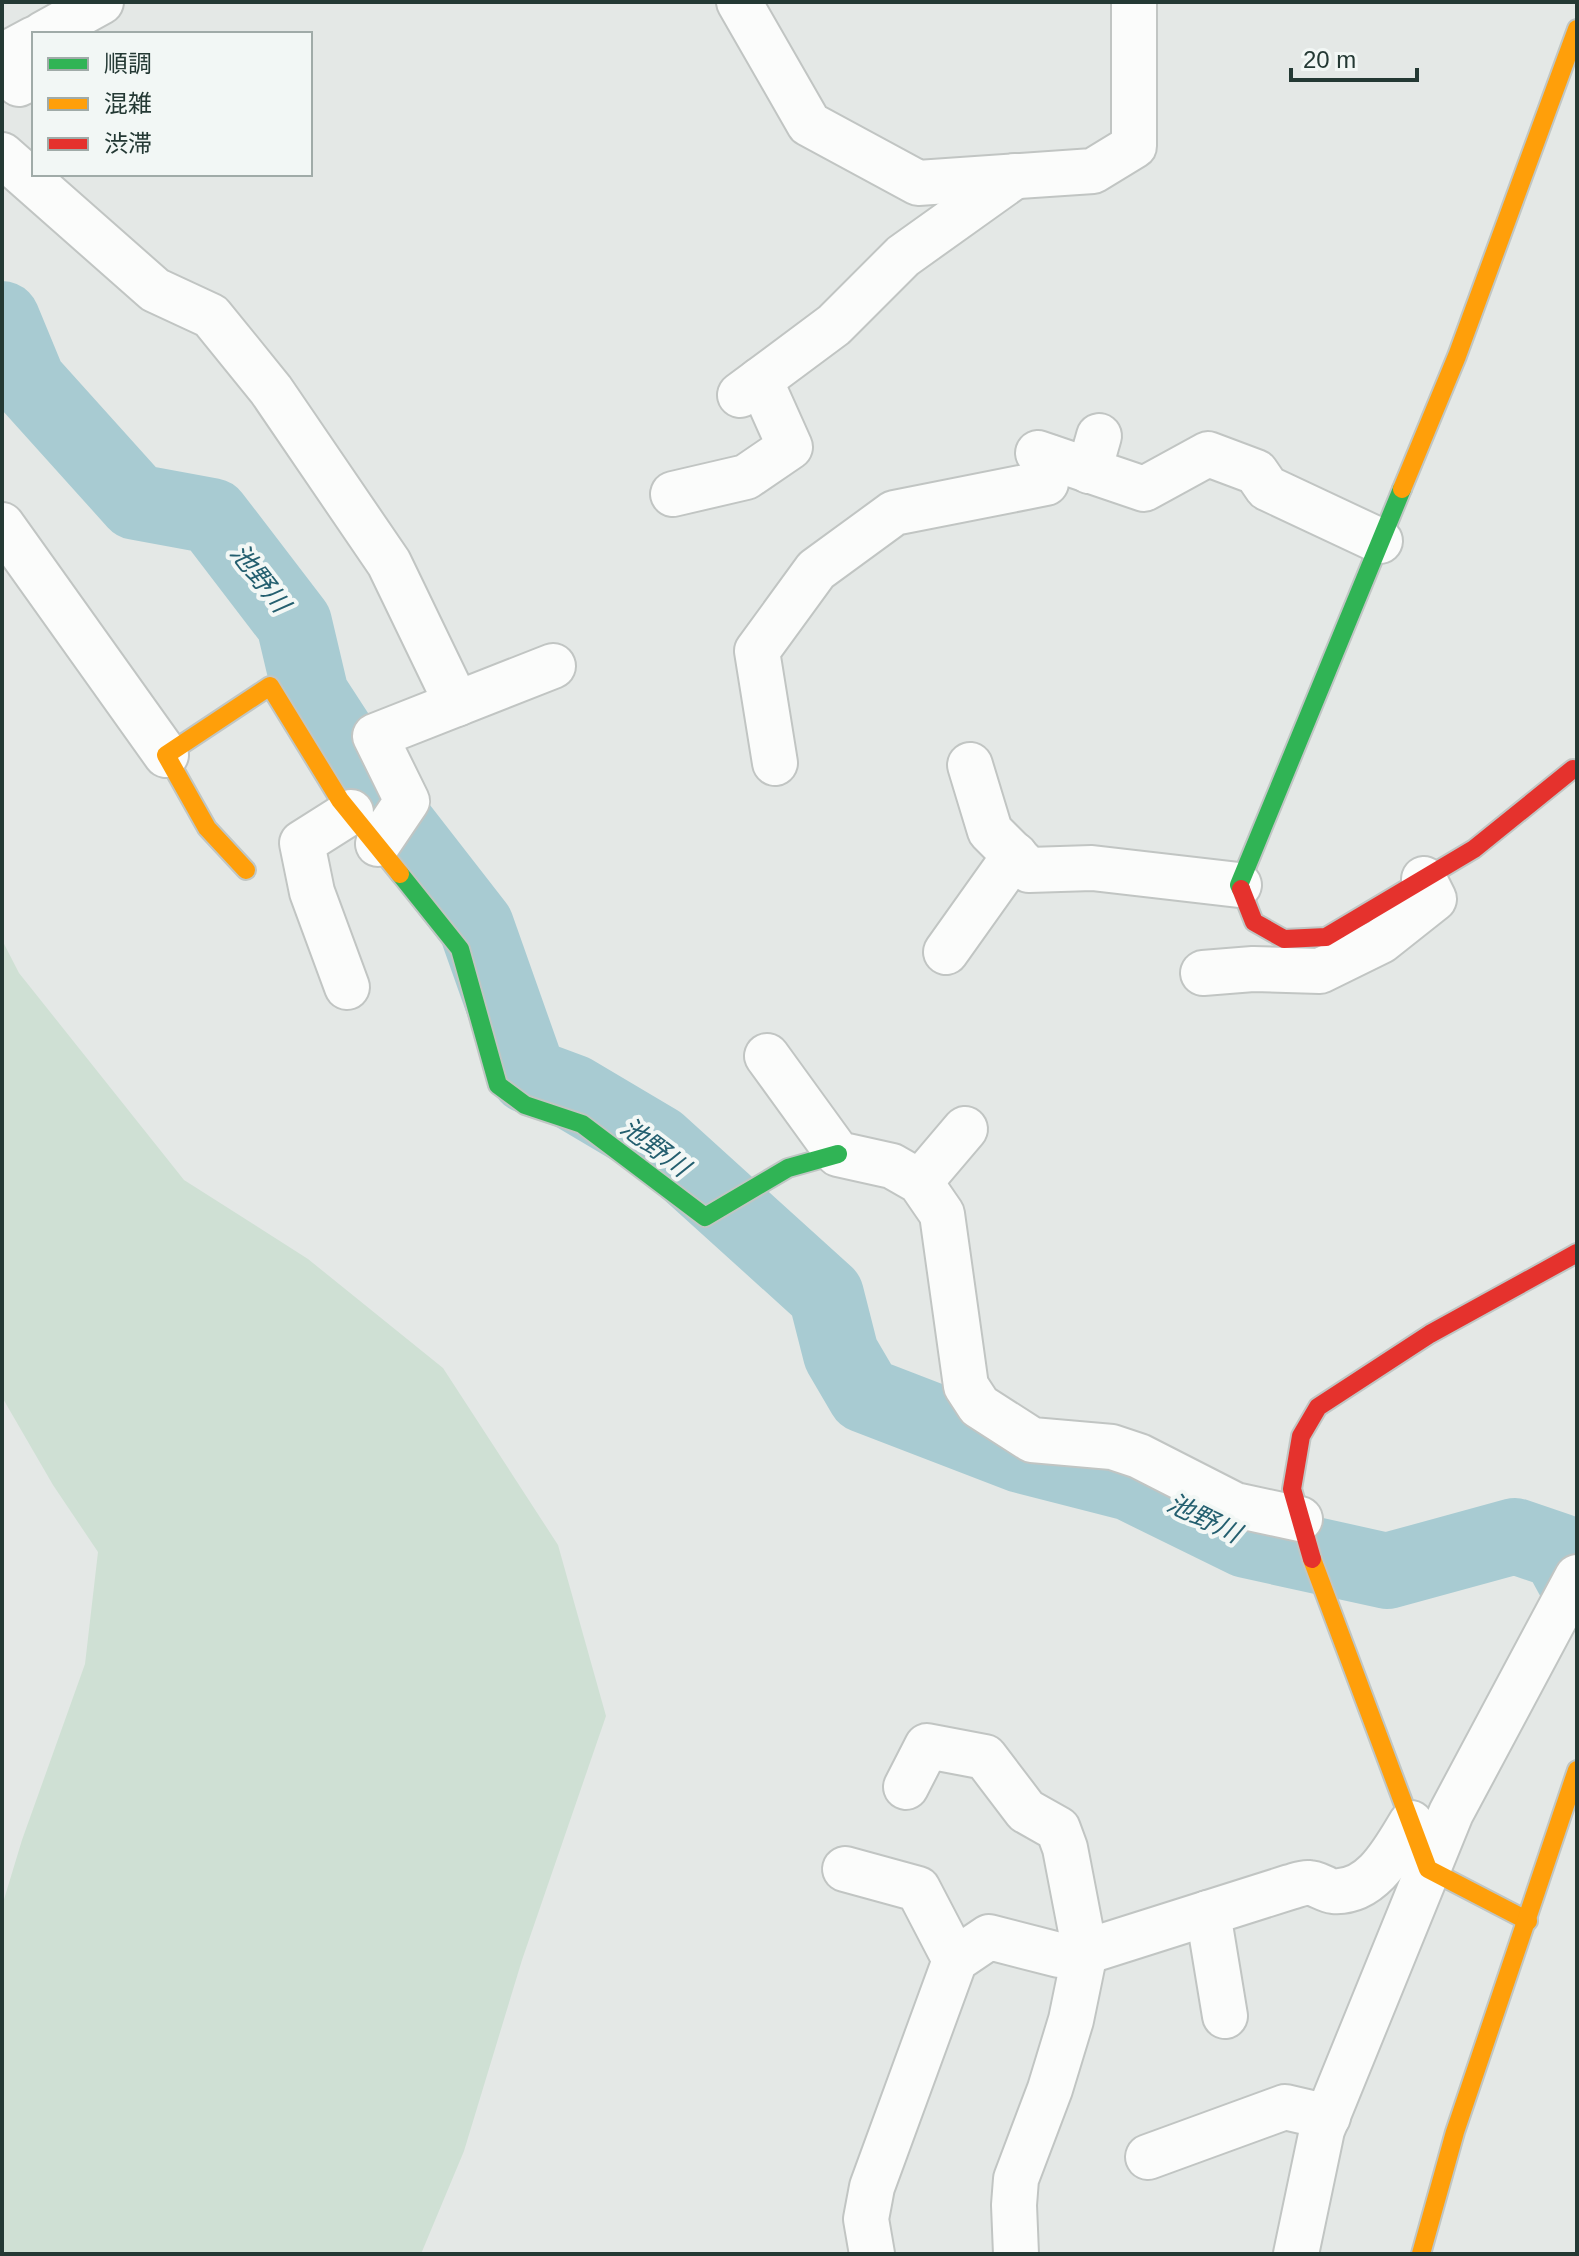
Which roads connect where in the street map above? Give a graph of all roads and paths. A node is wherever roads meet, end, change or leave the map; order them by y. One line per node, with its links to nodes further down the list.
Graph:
1 (101, 2): 5 (street)
2 (739, 2): 9 (street)
3 (1134, 2): 9 (street)
4 (1577, 29): 12 (street)
5 (47, 32)
6 (32, 40): 7 (street)
7 (19, 84)
8 (2, 155): 14 (street)
9 (1015, 176): 10 (street)
10 (673, 494)
11 (2, 525): 15 (street)
12 (1380, 541): 16 (street); 23 (street)
13 (553, 666): 14 (street)
14 (457, 704): 19 (street)
15 (166, 755): 19 (street); 21 (street)
16 (775, 763)
17 (970, 765): 20 (street)
18 (1577, 770): 22 (street)
19 (364, 828): 26 (street); 29 (street)
20 (1015, 855): 23 (street); 24 (street)
21 (246, 870)
22 (1424, 879): 23 (street); 25 (street)
23 (1239, 885)
24 (946, 952)
25 (1203, 973)
26 (347, 987)
27 (767, 1056): 29 (street)
28 (965, 1129): 30 (street)
29 (838, 1154): 30 (street)
30 (920, 1182): 32 (street)
31 (1577, 1253): 32 (street)
32 (1303, 1530): 36 (street)
33 (1568, 1595): 38 (street)
34 (1577, 1770): 40 (street)
35 (906, 1787): 41 (street)
36 (1411, 1823): 38 (street); 39 (street)
37 (845, 1869): 42 (street)
38 (1428, 1869): 40 (street); 44 (street)
39 (1208, 1913): 41 (street); 43 (street)
40 (1528, 1921): 49 (street)
41 (1085, 1952): 42 (street); 47 (street)
42 (955, 1960): 46 (street)
43 (1225, 2016)
44 (1328, 2117): 45 (street); 48 (street)
45 (1148, 2157)
46 (872, 2254)
47 (1016, 2254)
48 (1296, 2254)
49 (1421, 2254)

